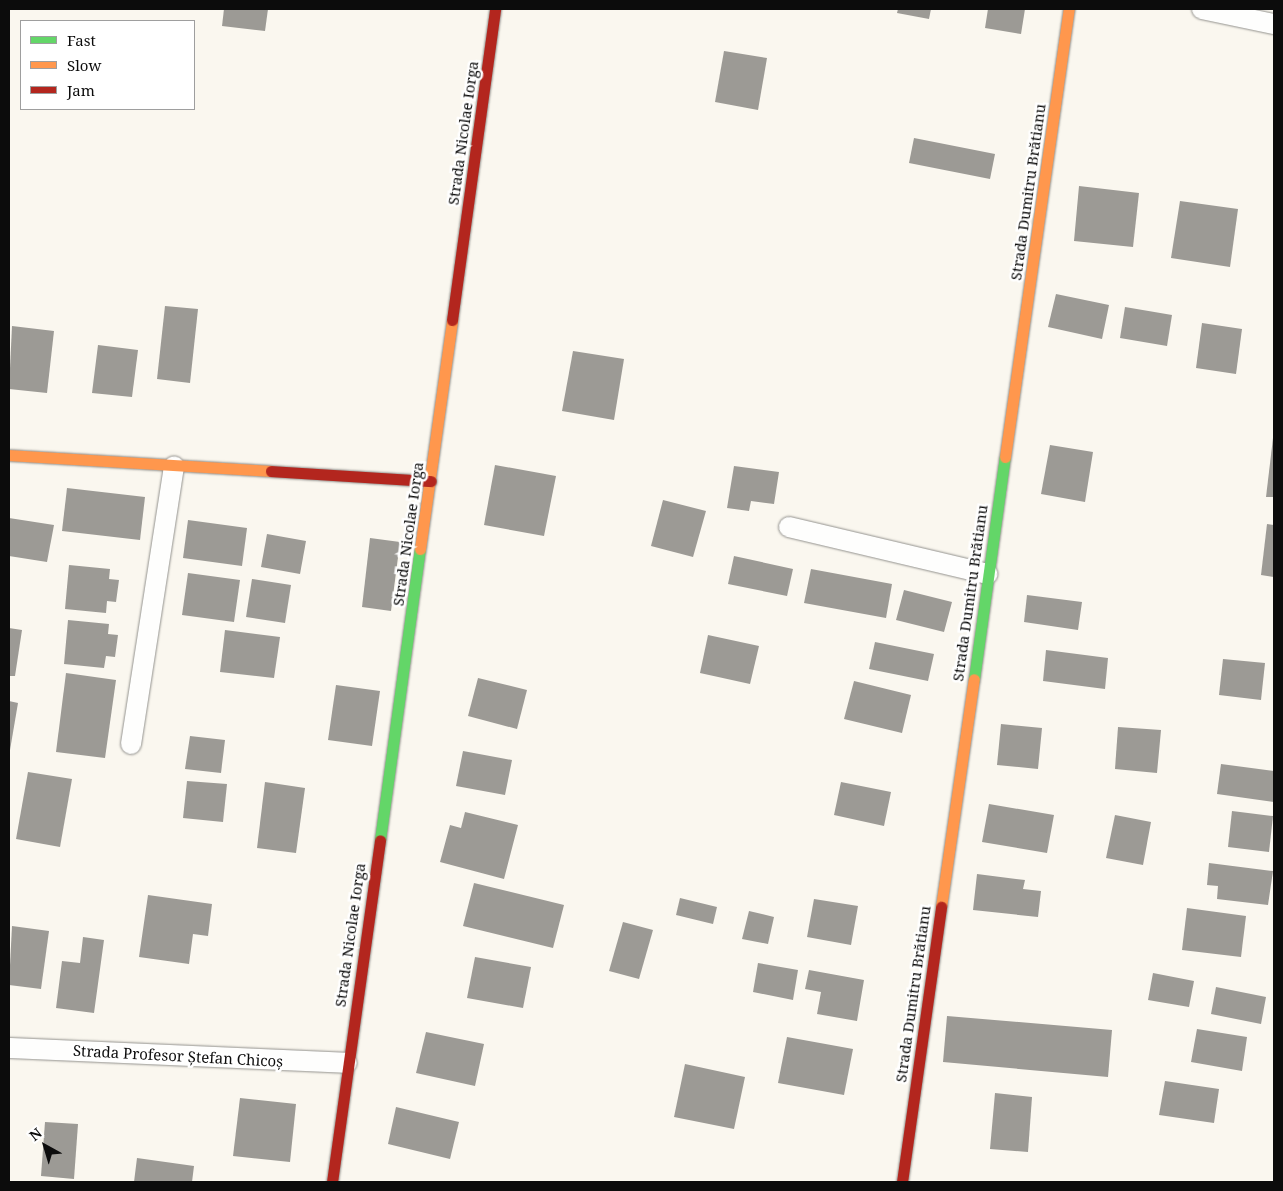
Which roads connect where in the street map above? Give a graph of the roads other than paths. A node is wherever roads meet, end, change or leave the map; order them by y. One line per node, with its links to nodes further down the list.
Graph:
1 (495, 9): 7 (street, Strada Nicolae Iorga)
2 (1069, 9): 9 (street, Strada Dumitru Brătianu)
3 (1202, 9): 4 (street)
4 (1274, 24)
5 (9, 455): 6 (street)
6 (174, 466): 7 (street); 10 (street)
7 (431, 481): 12 (street, Strada Nicolae Iorga)
8 (789, 527): 9 (street)
9 (988, 574): 14 (street, Strada Dumitru Brătianu)
10 (131, 744)
11 (9, 1048): 12 (street, Strada Profesor Ștefan Chicoș)
12 (347, 1064): 13 (street, Strada Nicolae Iorga)
13 (332, 1182)
14 (902, 1182)

